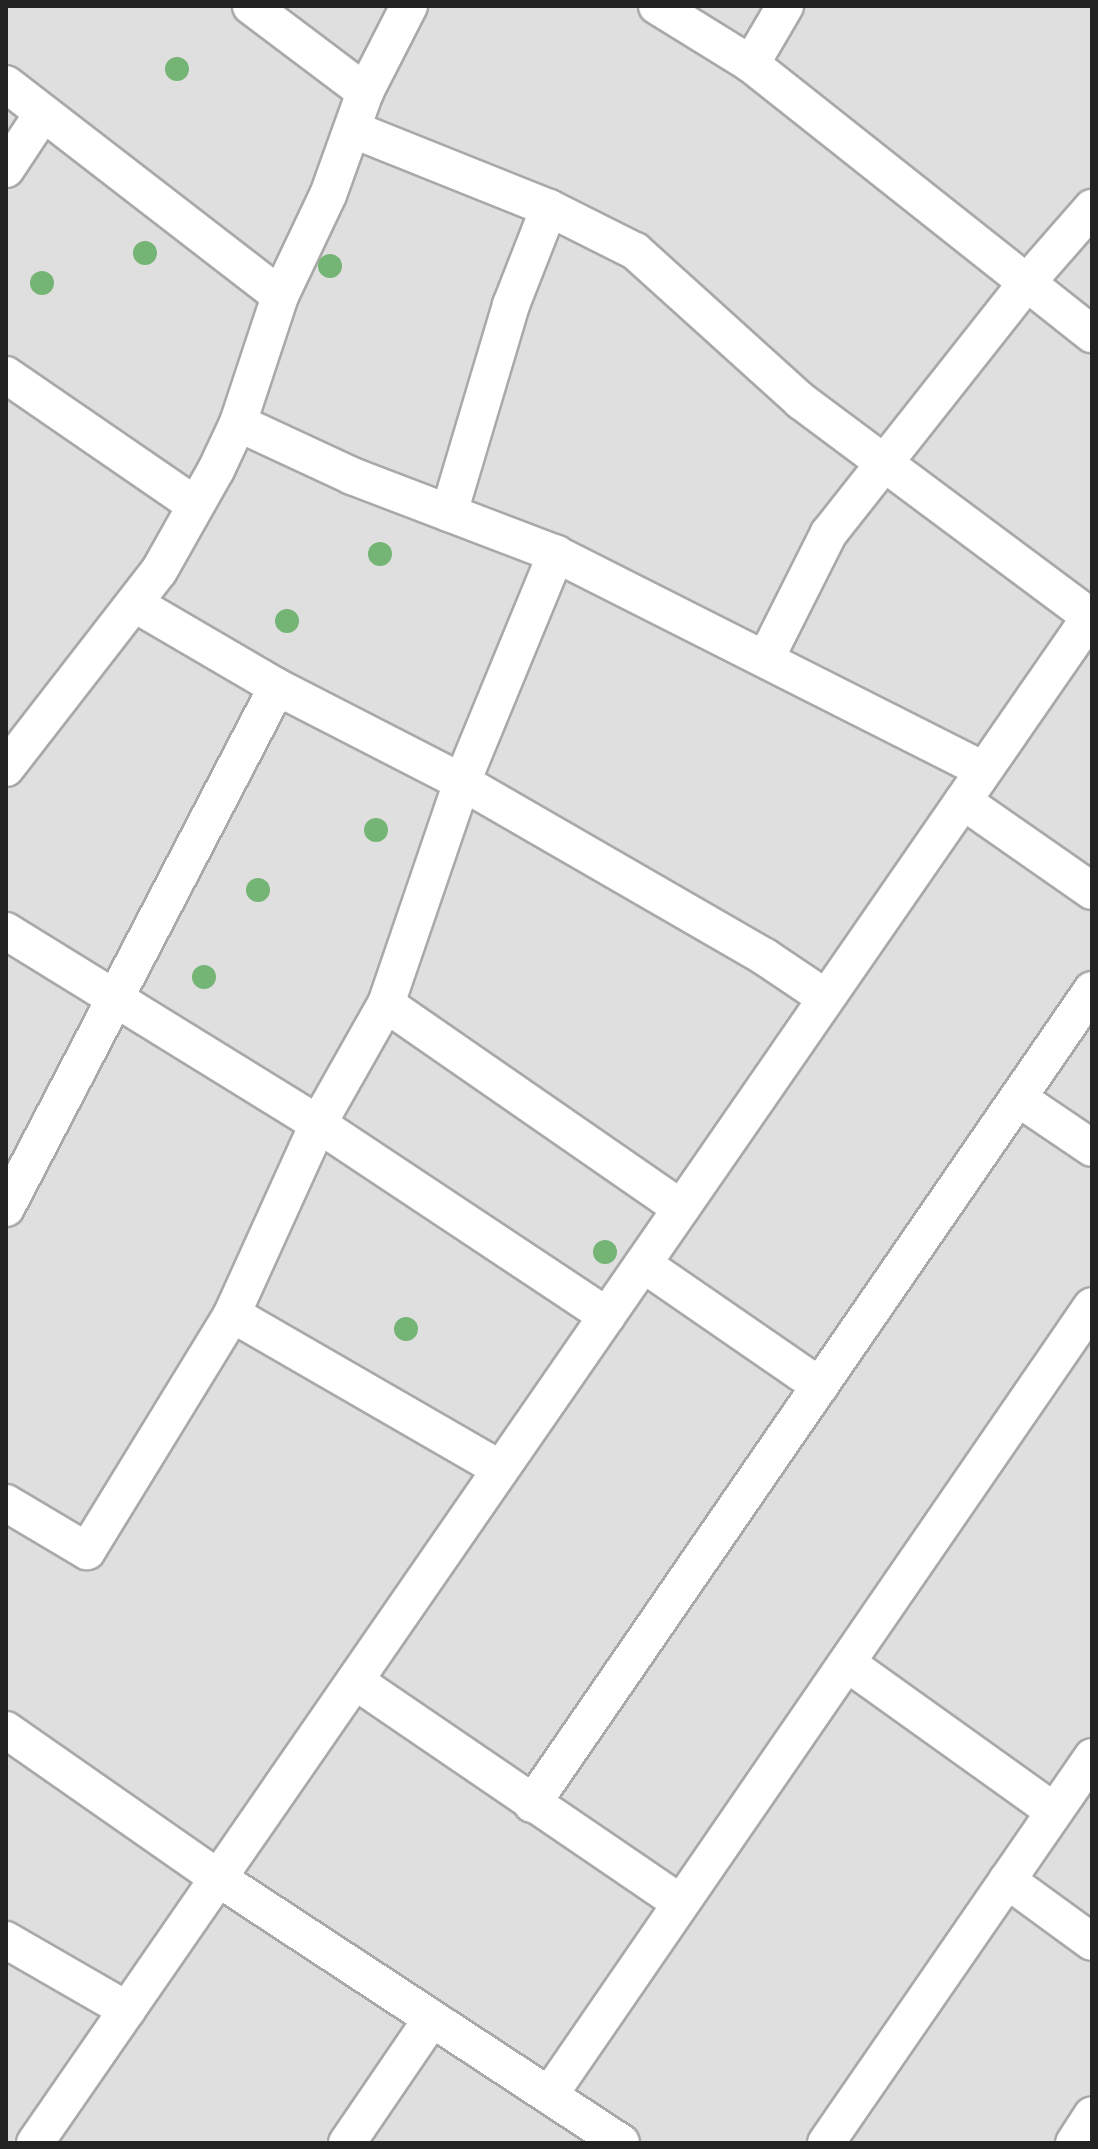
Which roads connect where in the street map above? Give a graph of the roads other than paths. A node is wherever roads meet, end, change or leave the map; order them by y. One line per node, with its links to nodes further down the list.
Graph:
1 (251, 6): 7 (street)
2 (409, 6): 7 (street)
3 (657, 6): 5 (street)
4 (785, 6): 5 (street)
5 (751, 64): 13 (street)
6 (6, 84): 8 (street)
7 (365, 92): 9 (street)
8 (43, 113): 10 (street); 14 (street)
9 (354, 130): 11 (street); 14 (street)
10 (6, 169)
11 (549, 208): 18 (street); 20 (street)
12 (1092, 208): 13 (street)
13 (1029, 280): 15 (street); 18 (street)
14 (280, 296): 17 (street)
15 (1092, 334)
16 (6, 375): 19 (street)
17 (238, 423): 19 (street); 20 (street)
18 (885, 465): 23 (street); 24 (street)
19 (195, 505): 22 (street)
20 (449, 513): 21 (street)
21 (556, 554): 24 (street); 28 (street)
22 (135, 604): 25 (street); 26 (street)
23 (1091, 616): 27 (street)
24 (766, 658): 27 (street)
25 (277, 687): 28 (street); 34 (street)
26 (6, 768)
27 (984, 770): 29 (street)
28 (462, 782): 33 (street); 35 (street)
29 (963, 801): 30 (street); 33 (street)
30 (1092, 891)
31 (6, 931): 34 (street)
32 (1092, 990): 36 (street)
33 (826, 998): 40 (street)
34 (112, 999): 37 (street); 39 (street)
35 (386, 1004): 37 (street); 40 (street)
36 (1018, 1098): 38 (street); 45 (street)
37 (318, 1124): 43 (street); 44 (street)
38 (1092, 1148)
39 (6, 1208)
40 (681, 1208): 41 (street)
41 (643, 1264): 44 (street); 45 (street)
42 (1092, 1306): 48 (street)
43 (232, 1314): 46 (street); 47 (street)
44 (607, 1316): 46 (street)
45 (820, 1386): 52 (street)
46 (500, 1469): 49 (street)
47 (6, 1503)
48 (847, 1663): 53 (street); 56 (street)
49 (355, 1681): 52 (street); 54 (street)
50 (6, 1730): 54 (street)
51 (1092, 1757): 53 (street)
52 (532, 1804): 56 (street)
53 (1054, 1811): 55 (street)
54 (218, 1878): 59 (street); 60 (street)
55 (1007, 1880): 58 (street); 66 (street)
56 (681, 1903): 61 (street)
57 (6, 1940): 59 (street)
58 (1092, 1942)
59 (127, 2010): 63 (street)
60 (431, 2020): 61 (street); 64 (street)
61 (550, 2094): 65 (street)
62 (1092, 2115): 67 (street)
63 (35, 2143)
64 (347, 2143)
65 (621, 2143)
66 (826, 2143)
67 (1074, 2143)

